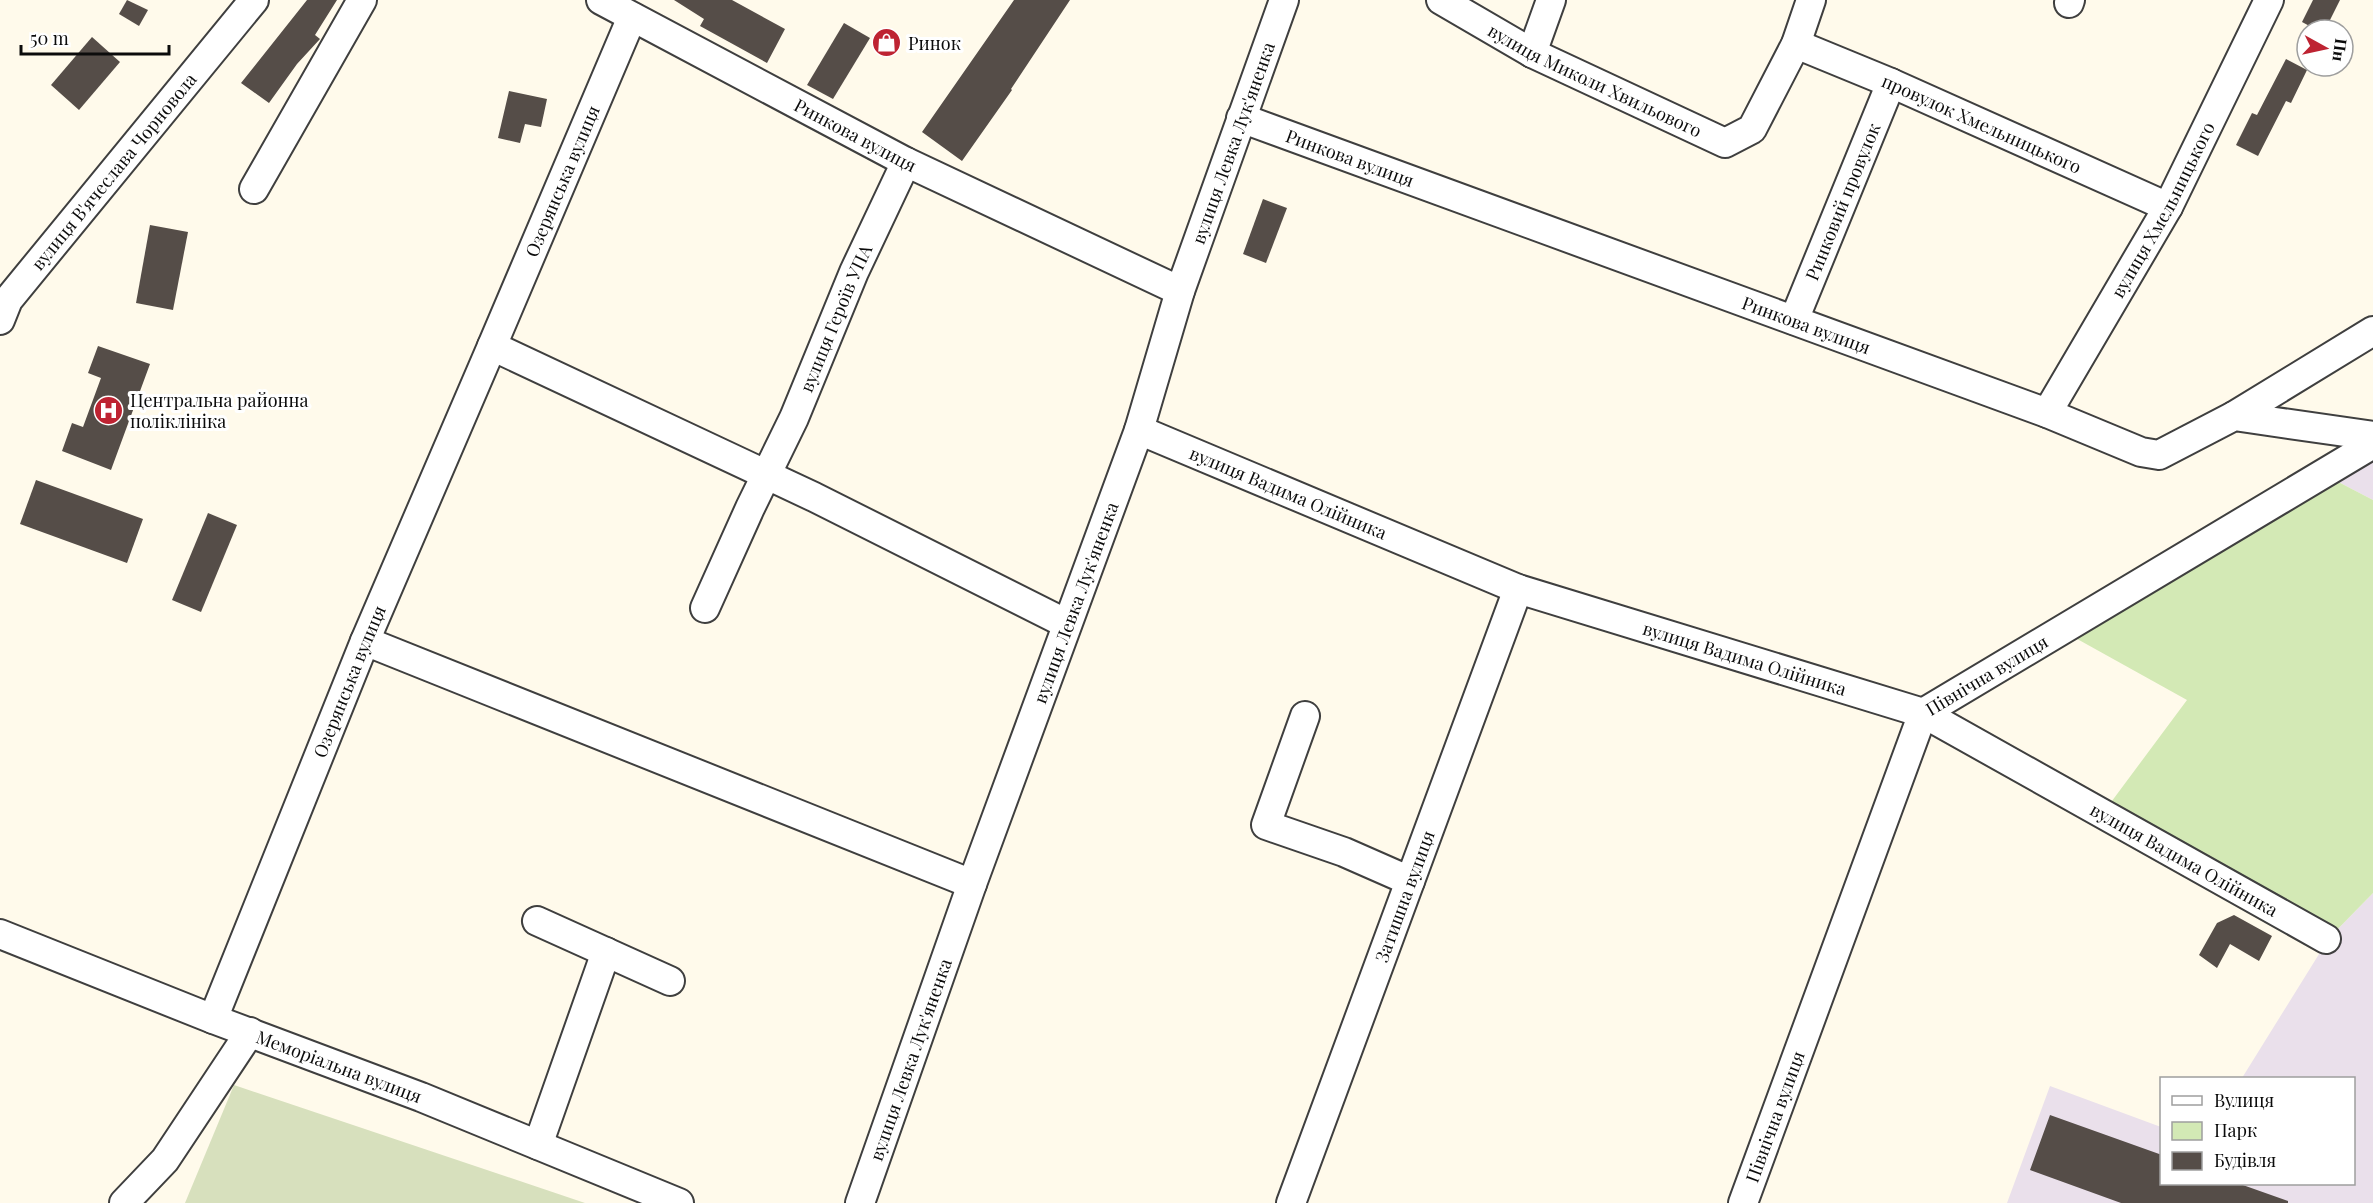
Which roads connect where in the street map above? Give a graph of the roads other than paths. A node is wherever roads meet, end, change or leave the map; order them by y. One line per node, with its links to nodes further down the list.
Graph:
1 (254, 0): 18 (street, вулиця В'ячеслава Чорновола)
2 (362, 0): 15 (street)
3 (601, 0): 9 (street, Ринкова вулиця)
4 (1284, 0): 13 (street, вулиця Левка Лук'яненка)
5 (1441, 0): 11 (street, вулиця Миколи Хвильового)
6 (1551, 0): 11 (street)
7 (1811, 0): 10 (street)
8 (2269, 0): 16 (street, вулиця Хмельницького)
9 (632, 17): 14 (street, Ринкова вулиця); 21 (street, Озерянська вулиця)
10 (1796, 44): 11 (street, вулиця Миколи Хвильового); 12 (street, провулок Хмельницького)
11 (1532, 53)
12 (1891, 82): 16 (street, провулок Хмельницького); 19 (street, Ринковий провулок)
13 (1241, 118): 17 (street, вулиця Левка Лук'яненка); 19 (street, Ринкова вулиця)
14 (906, 162): 17 (street, Ринкова вулиця); 27 (street, вулиця Героїв УПА)
15 (254, 189)
16 (2168, 207): 22 (street, вулиця Хмельницького)
17 (1180, 291): 24 (street, вулиця Левка Лук'яненка)
18 (3, 305)
19 (1794, 320): 22 (street, Ринкова вулиця)
20 (2373, 331): 23 (street, Ринкова вулиця)
21 (492, 346): 27 (street); 31 (street, Озерянська вулиця)
22 (2048, 413): 23 (street, Ринкова вулиця)
23 (2234, 416): 25 (street)
24 (1139, 430): 28 (street, вулиця Вадима Олійника); 30 (street, вулиця Левка Лук'яненка)
25 (2373, 436)
26 (2373, 444): 32 (street, Північна вулиця)
27 (766, 475): 29 (street, вулиця Героїв УПА); 30 (street)
28 (1518, 588): 32 (street, вулиця Вадима Олійника); 34 (street, Затишна вулиця)
29 (705, 608)
30 (1066, 624): 35 (street, вулиця Левка Лук'яненка)
31 (365, 641): 35 (street); 41 (street, Озерянська вулиця)
32 (1923, 713): 38 (street, вулиця Вадима Олійника); 48 (street, Північна вулиця)
33 (1305, 716): 34 (street)
34 (1410, 881): 47 (street, Затишна вулиця)
35 (972, 884): 46 (street, вулиця Левка Лук'яненка)
36 (537, 921): 39 (street)
37 (0, 934): 41 (street, Меморіальна вулиця)
38 (2326, 939)
39 (606, 952): 40 (street); 43 (street)
40 (670, 981)
41 (213, 1018): 42 (street, Меморіальна вулиця)
42 (250, 1032): 43 (street, Меморіальна вулиця); 44 (street)
43 (538, 1145): 45 (street, Меморіальна вулиця)
44 (124, 1203)
45 (679, 1203)
46 (860, 1203)
47 (1291, 1203)
48 (1743, 1203)

